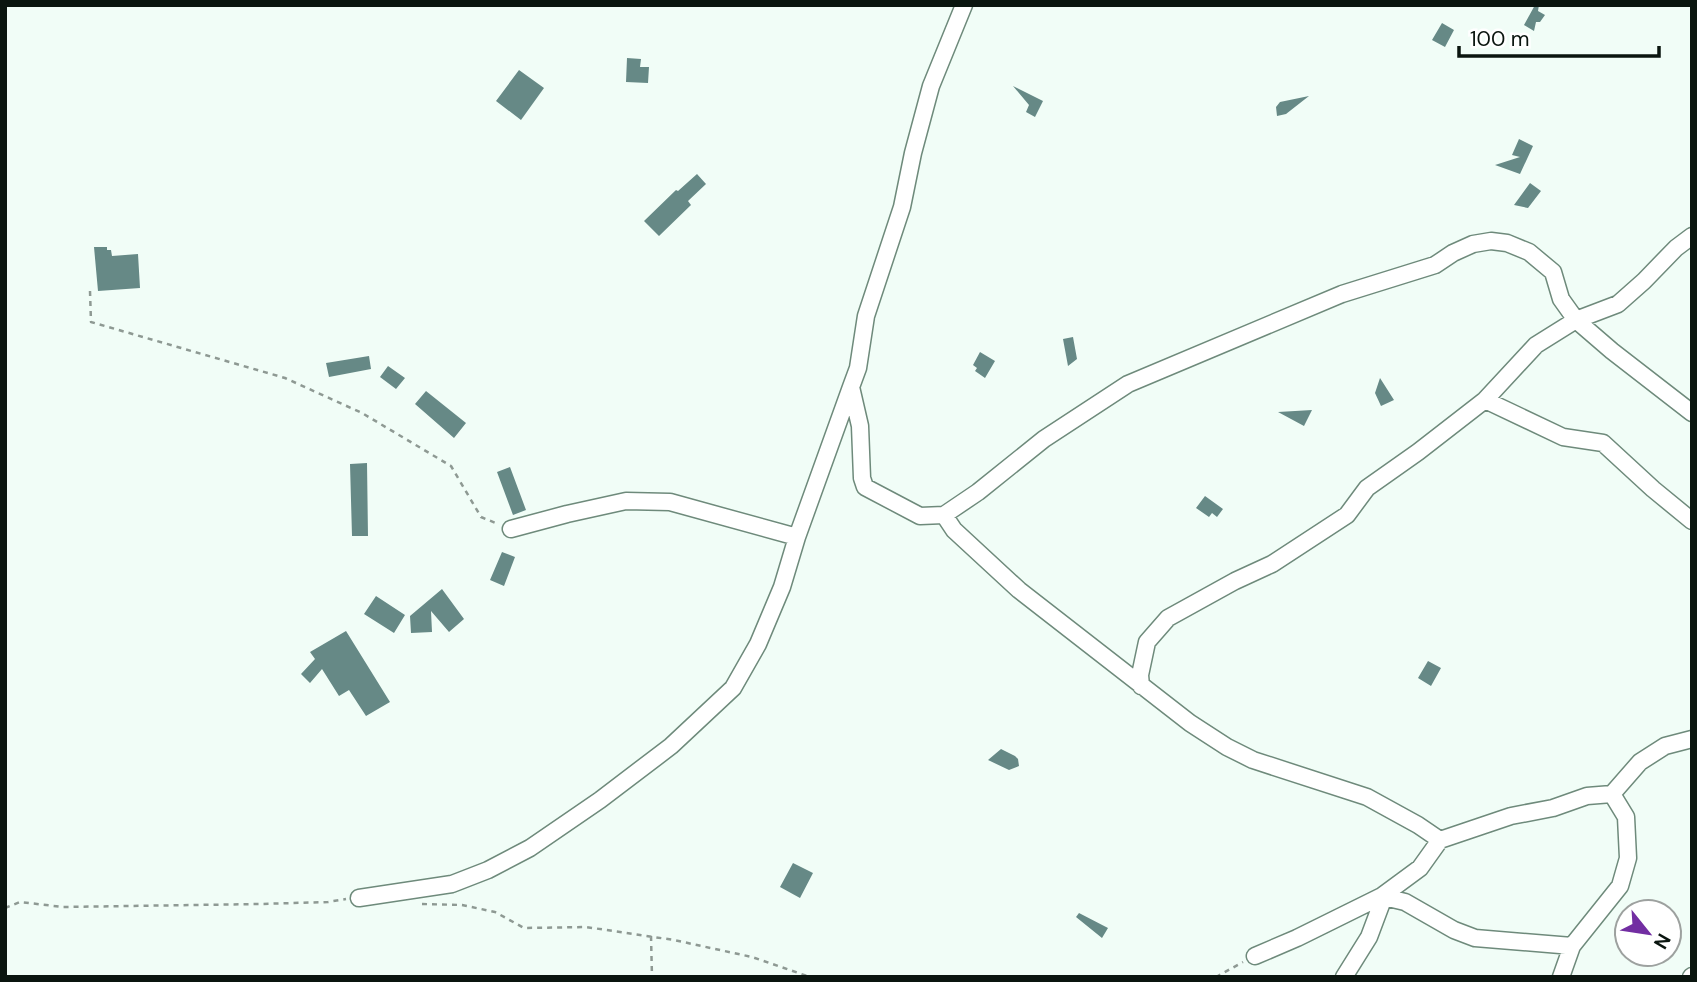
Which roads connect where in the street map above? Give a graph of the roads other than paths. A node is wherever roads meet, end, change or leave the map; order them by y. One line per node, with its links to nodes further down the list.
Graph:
1 (964, 5): 4 (street)
2 (1692, 236): 3 (street)
3 (1577, 320): 5 (street); 6 (street); 7 (street)
4 (851, 387): 7 (street); 10 (street)
5 (1485, 400): 8 (street); 11 (street)
6 (1692, 413)
7 (944, 515): 11 (street)
8 (1692, 521)
9 (511, 529): 10 (street)
10 (797, 537): 15 (street)
11 (1141, 686): 14 (street)
12 (1692, 739): 13 (street)
13 (1612, 794): 14 (street); 16 (street)
14 (1440, 840): 17 (street)
15 (359, 898)
16 (1572, 946): 18 (street); 19 (street)
17 (1255, 956)
18 (1344, 977)
19 (1561, 977)

